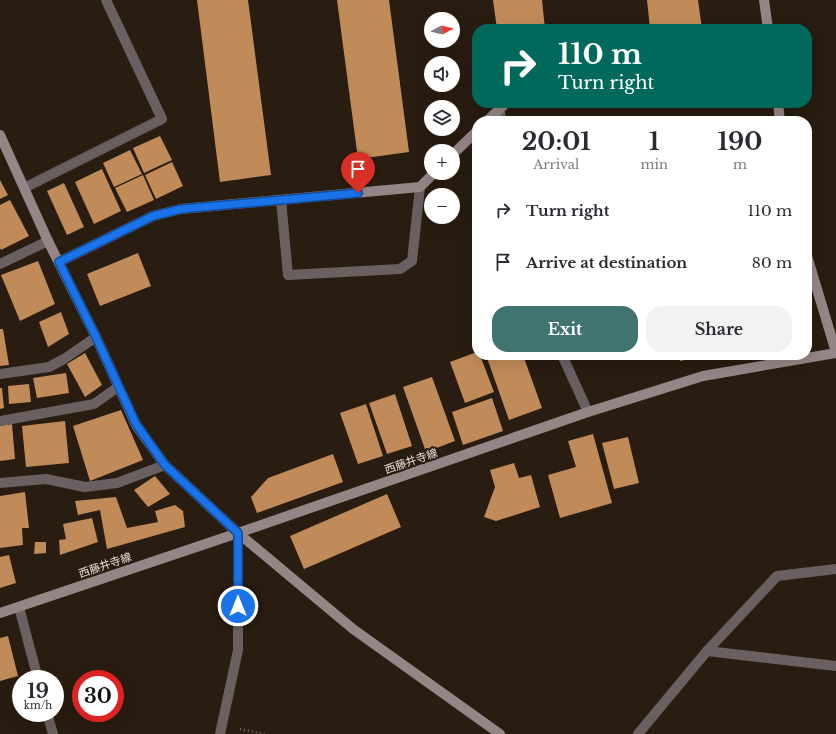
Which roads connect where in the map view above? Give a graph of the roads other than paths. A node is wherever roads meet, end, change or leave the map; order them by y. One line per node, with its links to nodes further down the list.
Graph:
1 (106, 0): 11 (street)
2 (764, 0): 3 (street)
3 (767, 24)
4 (501, 108): 5 (street)
5 (492, 116)
6 (0, 135): 11 (street)
7 (472, 136): 8 (street)
8 (460, 147)
9 (427, 180): 10 (street)
10 (420, 187): 12 (street); 12 (street)
11 (24, 188): 13 (street)
12 (281, 200): 14 (street)
13 (48, 241): 14 (street); 15 (street)
14 (59, 262): 17 (street)
15 (0, 264)
16 (812, 273): 18 (street)
17 (96, 337): 22 (street); 23 (street)
18 (836, 352): 19 (street, 西藤井寺線)
19 (812, 356)
20 (564, 360): 24 (street)
21 (792, 360): 24 (street, 西藤井寺線)
22 (0, 374)
23 (118, 387): 25 (street); 26 (street)
24 (588, 412): 28 (street, 西藤井寺線)
25 (0, 421)
26 (165, 465): 27 (street); 28 (street)
27 (0, 484)
28 (238, 533): 30 (street, 西藤井寺線); 36 (street); 38 (street)
29 (836, 569): 32 (street)
30 (19, 607): 31 (street, 西藤井寺線); 34 (street)
31 (0, 613)
32 (707, 652): 33 (street); 39 (street)
33 (836, 666)
34 (36, 670)
35 (50, 722): 37 (street)
36 (221, 729)
37 (53, 734)
38 (500, 734)
39 (638, 734)

